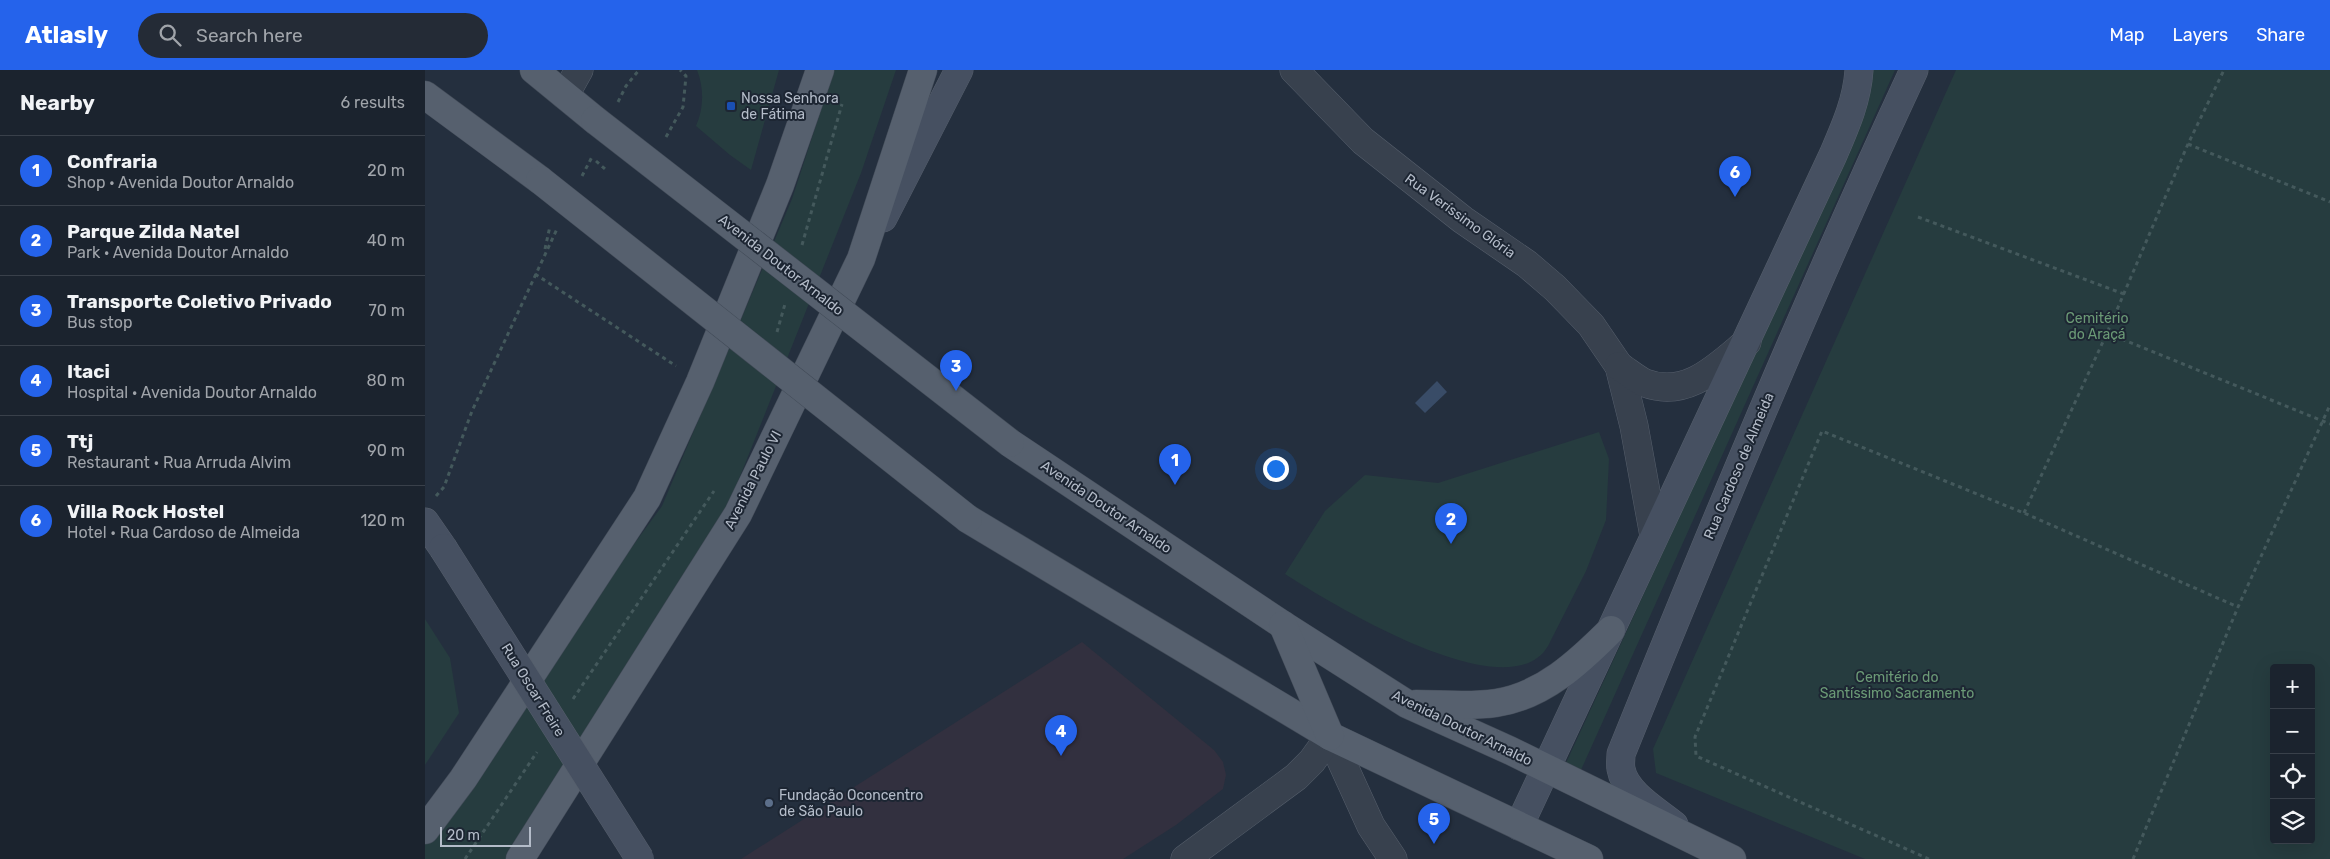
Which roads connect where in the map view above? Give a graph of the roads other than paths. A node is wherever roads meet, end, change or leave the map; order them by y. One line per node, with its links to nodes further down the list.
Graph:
1 (534, 70): 10 (main road, Avenida Doutor Arnaldo)
2 (579, 70): 10 (street)
3 (820, 70): 22 (main road)
4 (923, 70): 11 (main road, Avenida Paulo VI)
5 (959, 70): 11 (main road)
6 (1294, 70): 13 (street, Rua Veríssimo Glória)
7 (1859, 70): 12 (main road)
8 (1914, 70): 23 (main road, Rua Cardoso de Almeida)
9 (425, 95): 19 (main road, bridge)
10 (565, 95): 16 (main road, Avenida Doutor Arnaldo, bridge)
11 (861, 259): 24 (main road, Avenida Paulo VI)
12 (1747, 342): 13 (street, Rua Veríssimo Glória); 15 (main road)
13 (1619, 366): 15 (street, Rua Veríssimo Glória)
14 (428, 511): 25 (main road, Rua Oscar Freire, bridge)
15 (1654, 536): 17 (main road)
16 (1283, 625): 18 (main road, Avenida Doutor Arnaldo); 19 (main road)
17 (1611, 630): 18 (main road); 20 (main road)
18 (1407, 704): 20 (main road, Avenida Doutor Arnaldo)
19 (1330, 736): 21 (main road); 26 (street); 27 (street)
20 (1546, 768): 21 (main road); 23 (main road, Avenida Doutor Arnaldo)
21 (1519, 826): 28 (main road)
22 (425, 830)
23 (1697, 843): 29 (main road, Avenida Doutor Arnaldo)
24 (521, 859)
25 (640, 859)
26 (1185, 859)
27 (1393, 859)
28 (1589, 859)
29 (1732, 859)

